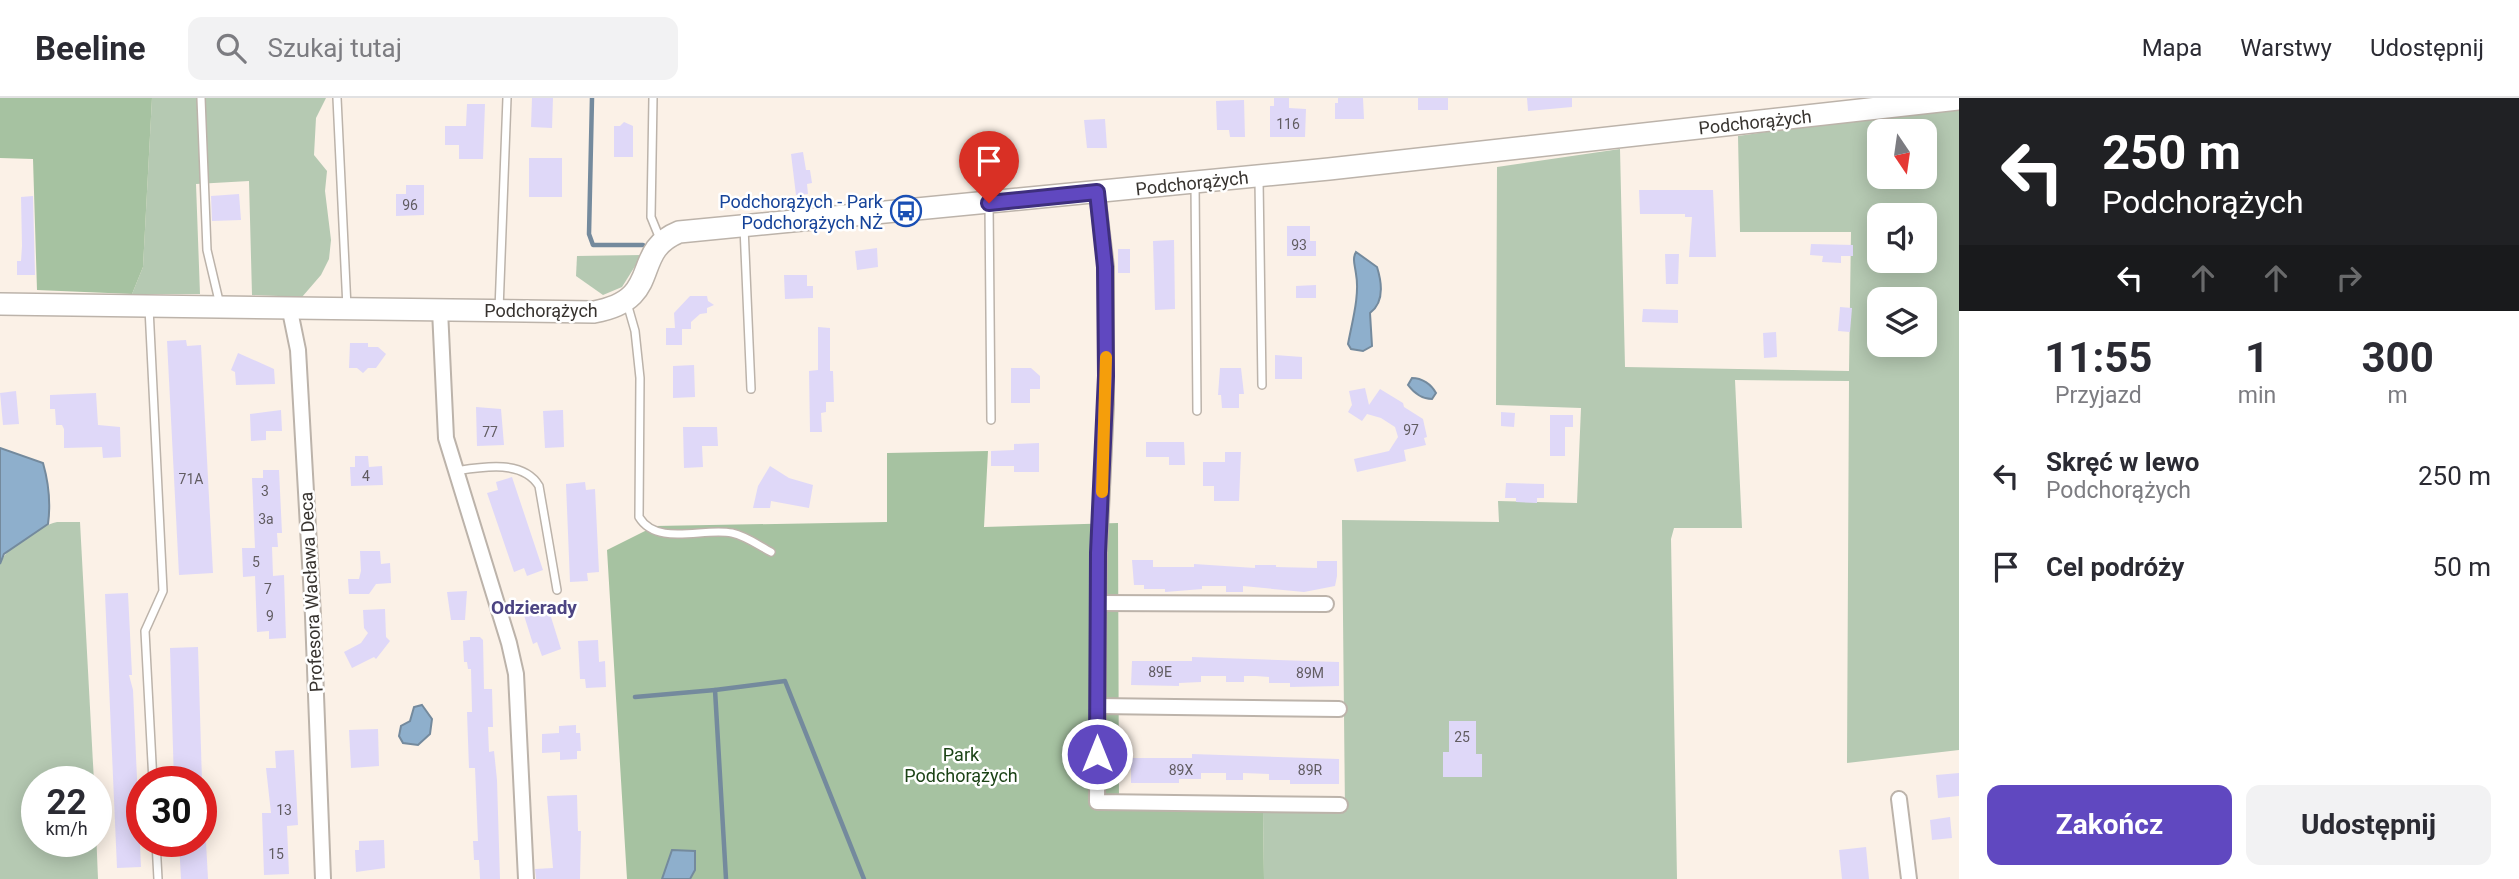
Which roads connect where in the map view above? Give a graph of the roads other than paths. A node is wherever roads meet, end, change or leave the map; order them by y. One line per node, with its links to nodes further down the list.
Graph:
1 (201, 98): 15 (lane)
2 (337, 98): 17 (lane)
3 (507, 98): 19 (lane)
4 (653, 98): 11 (lane)
5 (1959, 99): 6 (street, Podchorążych)
6 (1259, 176): 7 (street, Podchorążych); 20 (lane)
7 (1195, 183): 8 (street, Podchorążych); 22 (lane)
8 (1097, 192): 9 (street, Podchorążych); 27 (street)
9 (989, 203): 10 (street, Podchorążych); 23 (lane)
10 (744, 226): 11 (street, Podchorążych); 21 (lane)
11 (662, 242): 12 (street)
12 (626, 302): 19 (street, Podchorążych); 25 (lane)
13 (0, 304): 14 (street, Podchorążych)
14 (149, 306): 15 (street, Podchorążych); 31 (lane)
15 (220, 306): 16 (street, Podchorążych)
16 (289, 306): 17 (street, Podchorążych); 36 (street, Profesora Wacława Deca)
17 (347, 308): 18 (street, Podchorążych)
18 (440, 310): 19 (street, Podchorążych); 24 (street)
19 (499, 310)
20 (1262, 385)
21 (751, 389)
22 (1197, 411)
23 (991, 420)
24 (454, 471): 26 (lane); 37 (street)
25 (771, 552)
26 (557, 590)
27 (1099, 603): 28 (street); 29 (street)
28 (1326, 604)
29 (1098, 706): 30 (street); 33 (street)
30 (1339, 709)
31 (152, 766)
32 (1899, 799): 38 (street)
33 (1340, 805)
34 (157, 857): 35 (lane)
35 (158, 879)
36 (323, 879)
37 (526, 879)
38 (1909, 879)

